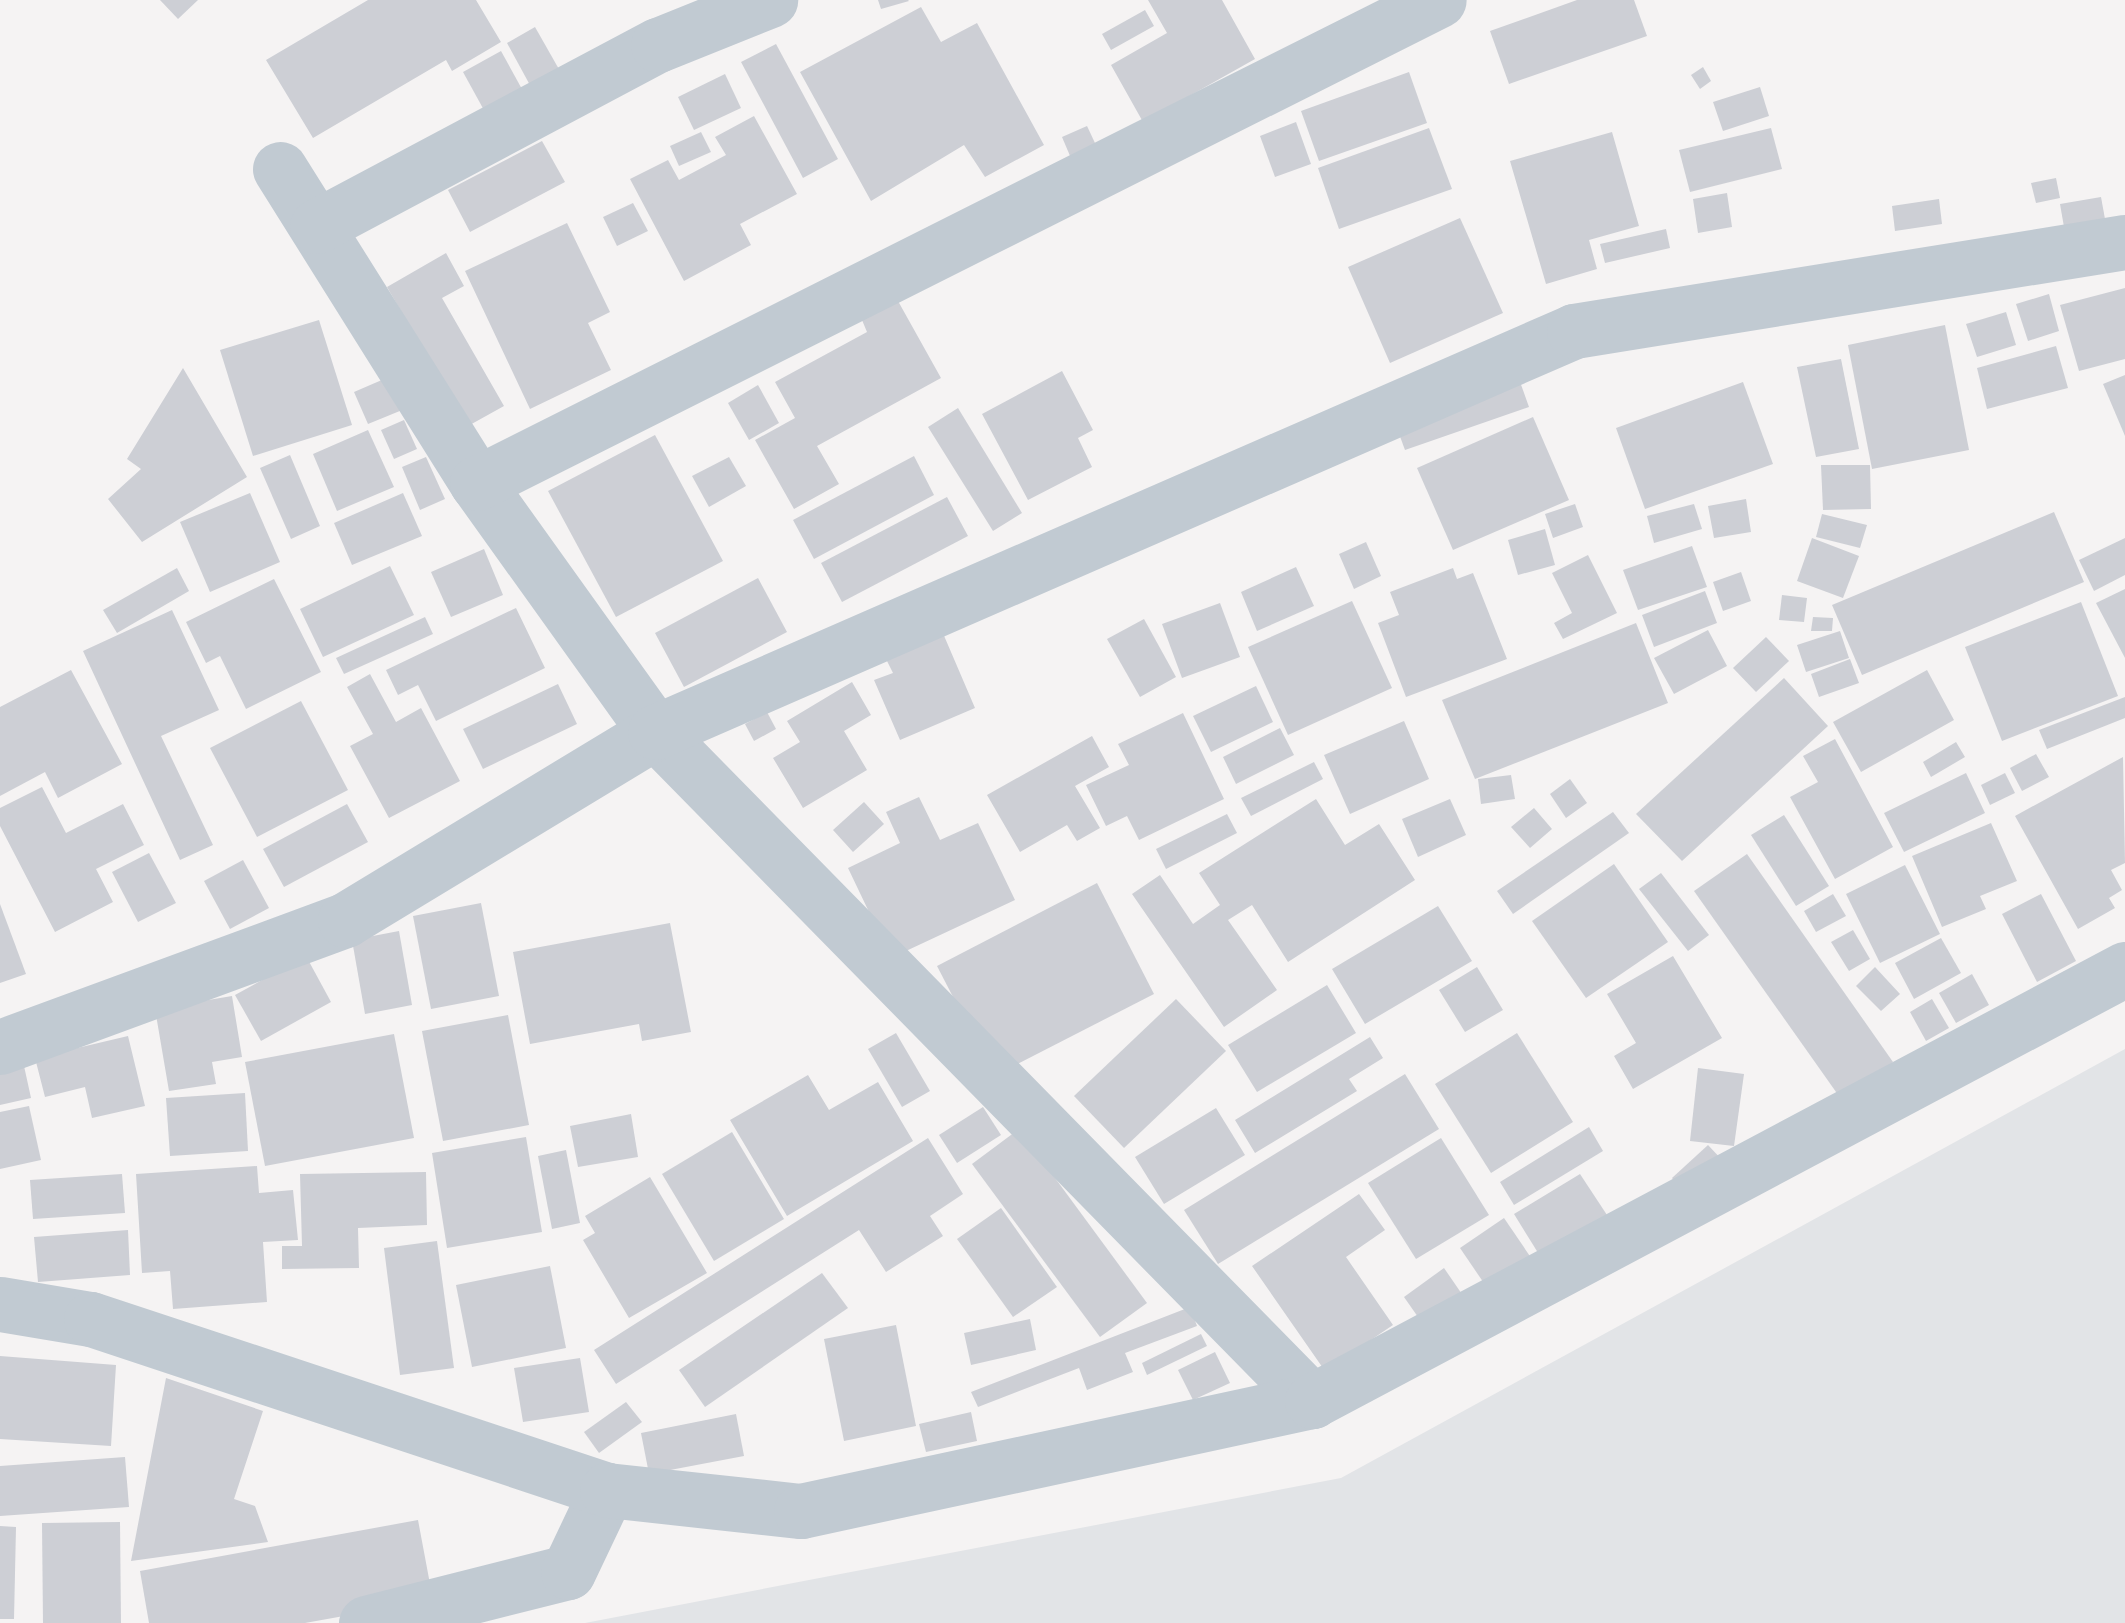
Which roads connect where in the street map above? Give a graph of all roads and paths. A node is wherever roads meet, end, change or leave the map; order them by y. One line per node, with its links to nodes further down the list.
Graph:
1 (770, 0): 4 (street)
2 (1439, 0): 6 (street)
3 (280, 169): 4 (street)
4 (317, 226): 6 (street)
5 (2125, 242): 7 (street)
6 (478, 483): 7 (street)
7 (656, 732): 9 (street); 11 (street)
8 (2125, 969): 11 (street)
9 (0, 1046)
10 (0, 1304): 12 (street)
11 (1312, 1401): 12 (street)
12 (607, 1490): 13 (street)
13 (366, 1623)

